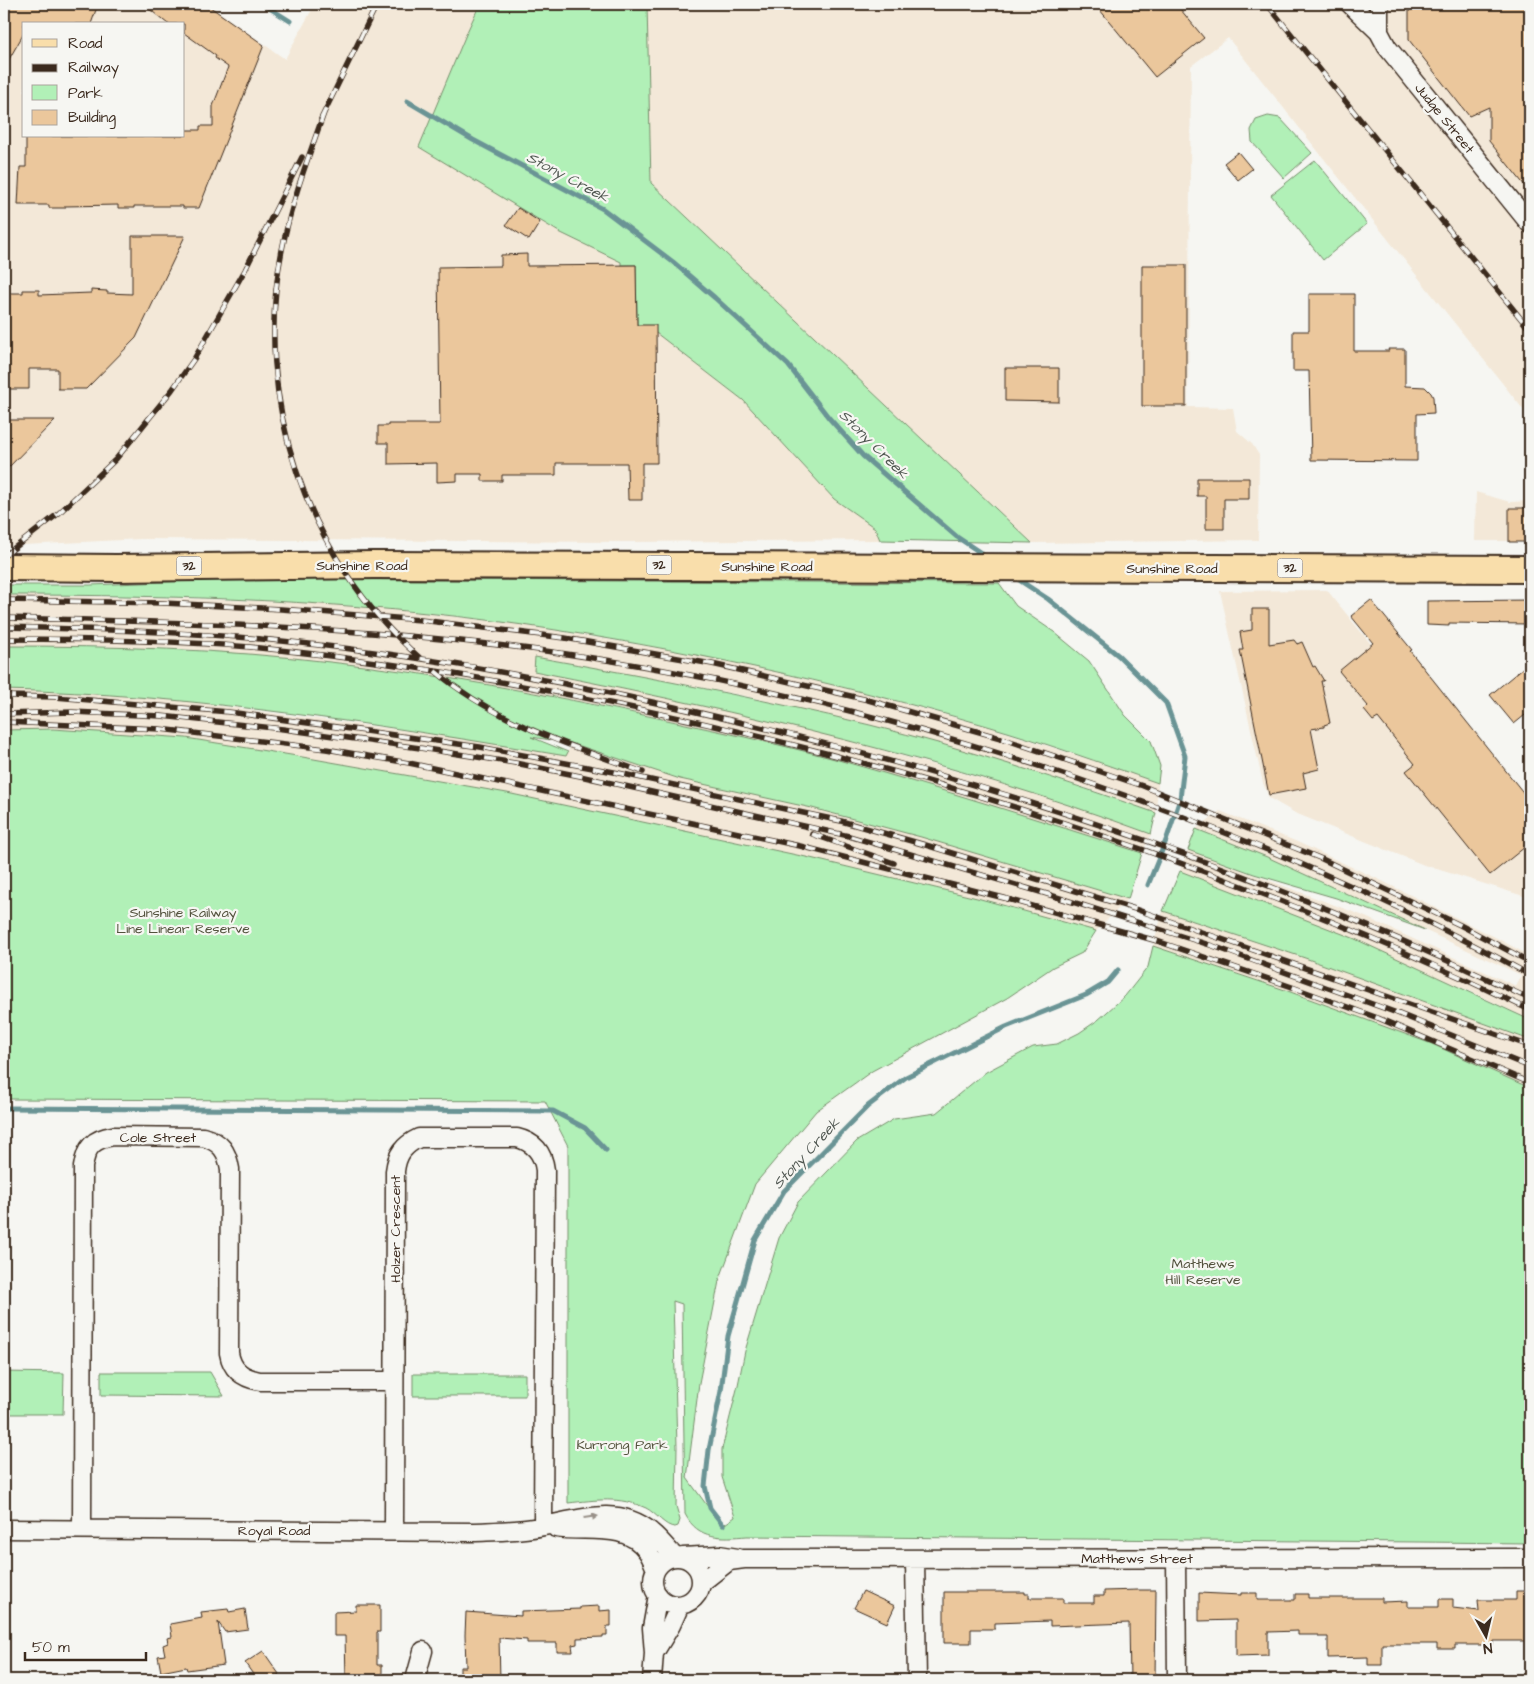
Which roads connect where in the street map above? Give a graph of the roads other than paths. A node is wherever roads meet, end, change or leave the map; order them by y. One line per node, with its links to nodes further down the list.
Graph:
1 (1350, 4): 3 (street, Judge Street)
2 (1379, 4): 3 (street)
3 (1379, 32): 4 (street, Judge Street)
4 (1530, 224)
5 (4, 567): 6 (main road, Sunshine Road / 32)
6 (1530, 570)
7 (394, 1381): 8 (street, Holzer Crescent); 10 (street, Cole Street); 11 (street, Holzer Crescent)
8 (543, 1526): 11 (street, Royal Road); 12 (street, Royal Road, one-way to 12); 17 (street, Royal Road)
9 (4, 1528): 10 (street, Royal Road)
10 (82, 1529): 11 (street, Royal Road)
11 (394, 1531)
12 (679, 1557): 15 (street, Matthews Street); 17 (street); 18 (street)
13 (1176, 1558): 14 (street, Matthews Street); 16 (street, Matthews Street); 26 (street)
14 (1530, 1558)
15 (744, 1559): 16 (street, Matthews Street); 18 (street, Matthews Street)
16 (915, 1559): 25 (street)
17 (656, 1569): 19 (street)
18 (701, 1582): 20 (street)
19 (658, 1595): 20 (street); 22 (street)
20 (680, 1605): 22 (street)
21 (424, 1651): 23 (street)
22 (654, 1653): 24 (street)
23 (415, 1680)
24 (652, 1680)
25 (917, 1680)
26 (1177, 1680)

